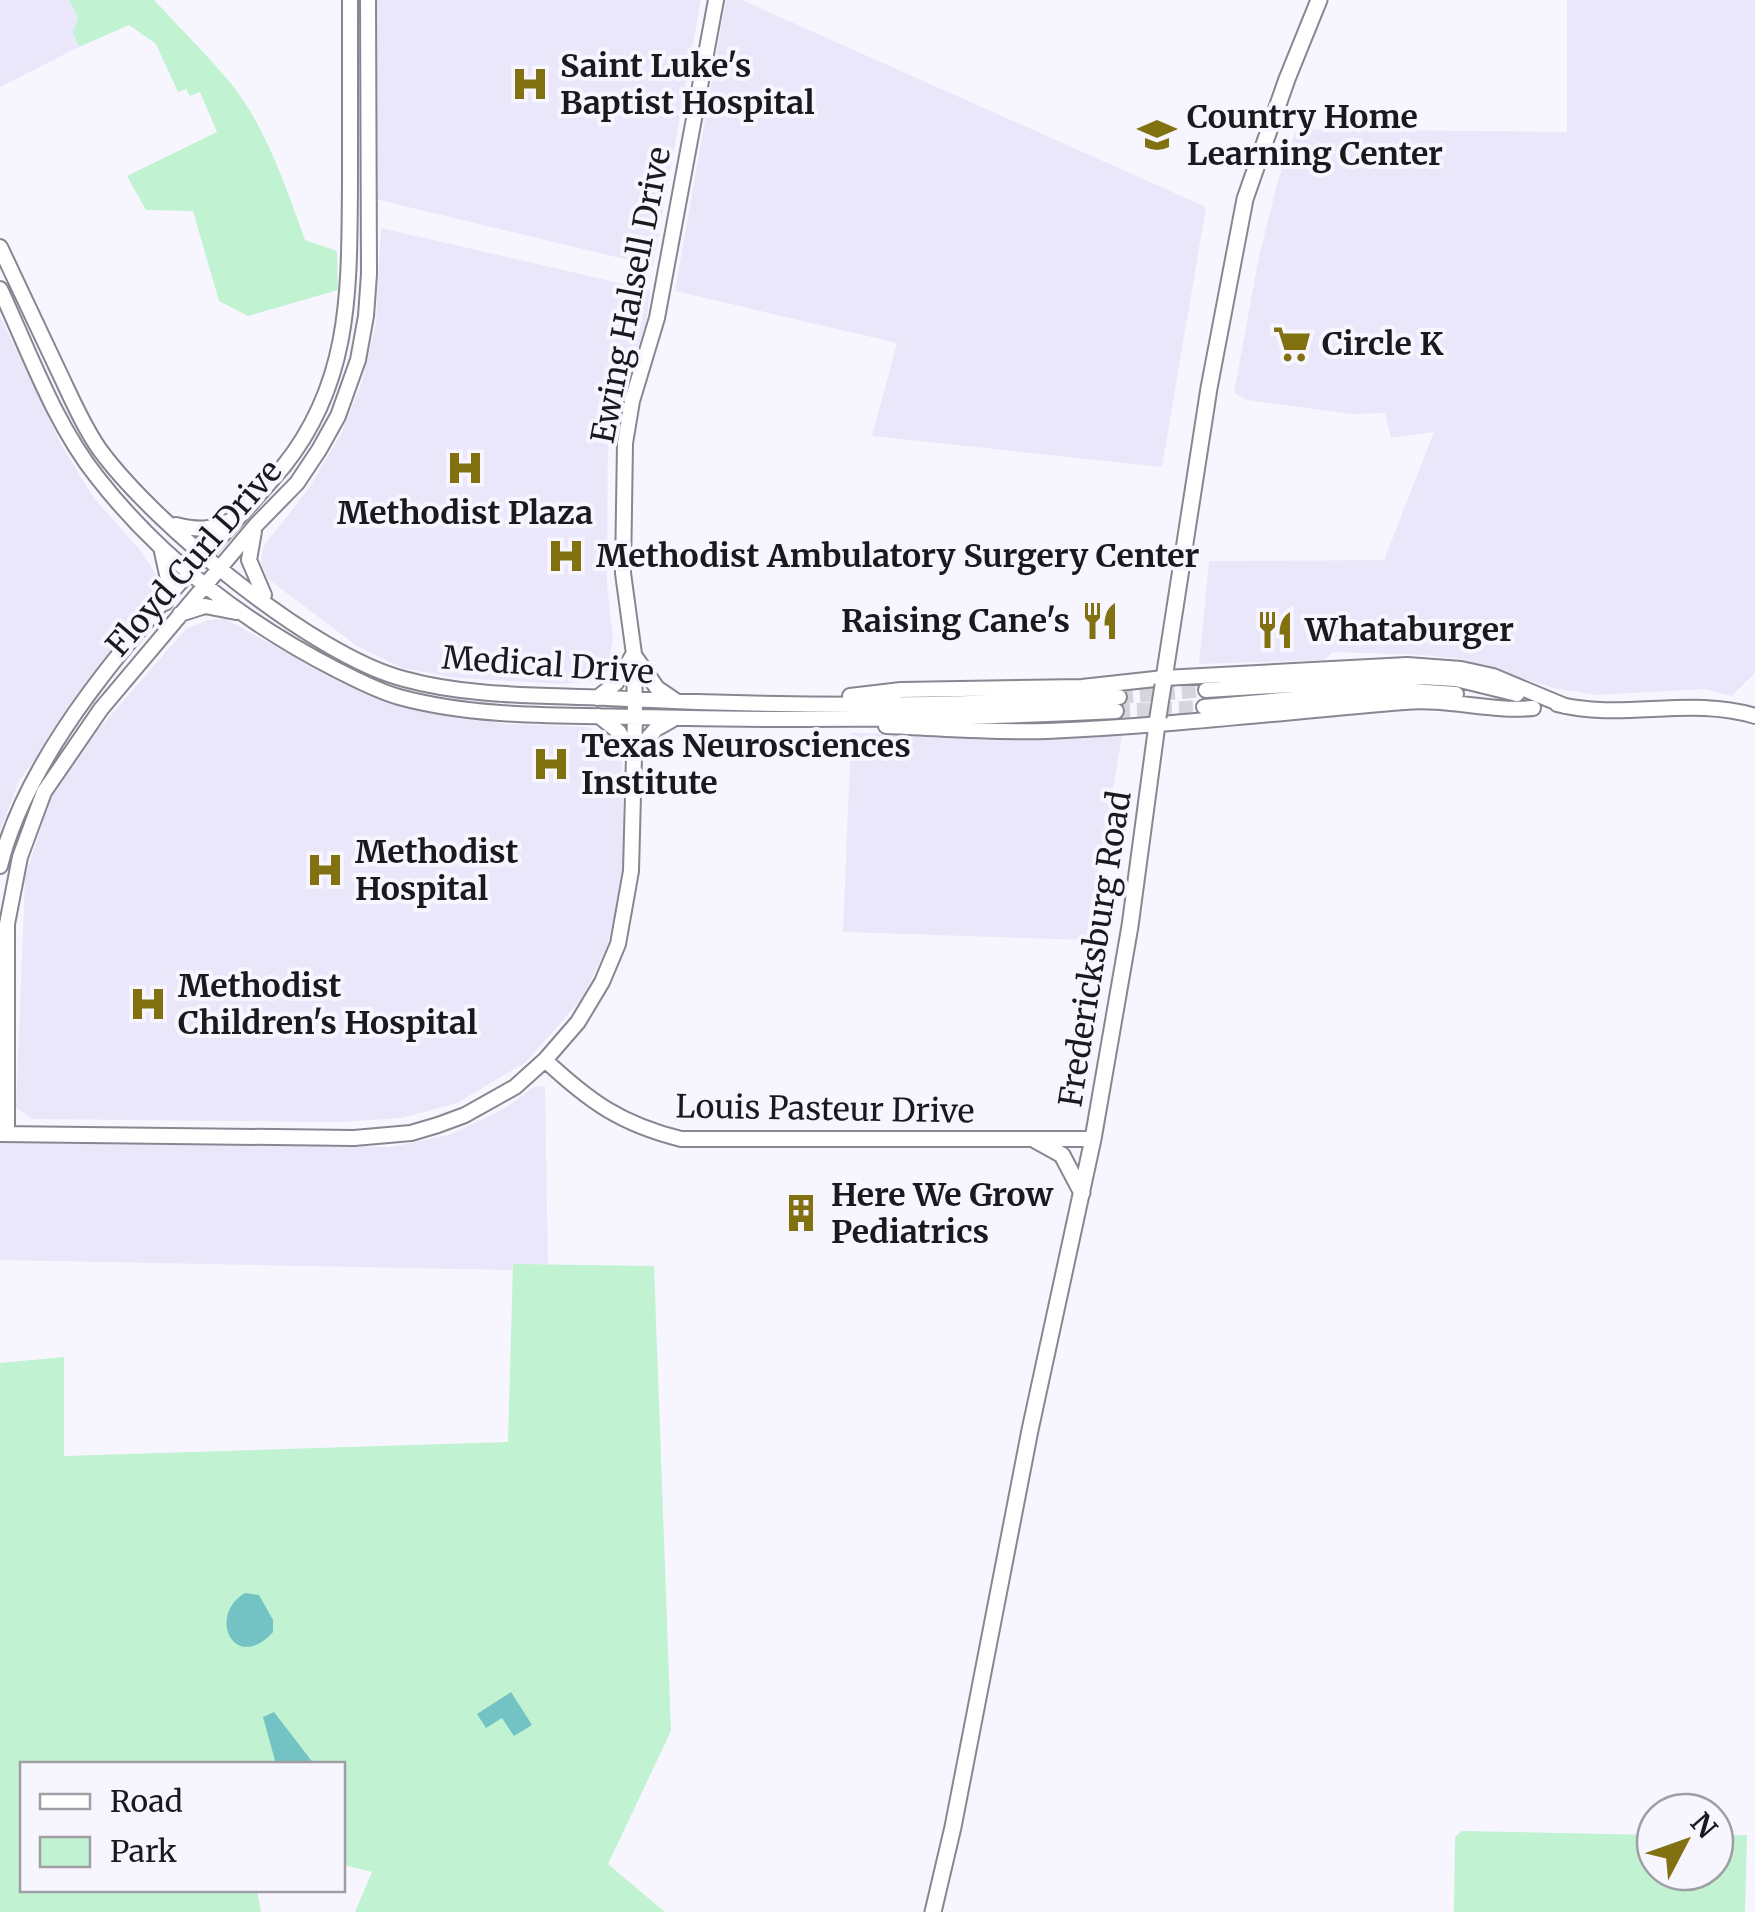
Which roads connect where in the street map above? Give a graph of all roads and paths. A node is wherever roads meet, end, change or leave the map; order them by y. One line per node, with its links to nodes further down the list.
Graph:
1 (350, 0): 7 (street, Floyd Curl Drive)
2 (368, 0): 8 (street, Floyd Curl Drive)
3 (716, 0): 21 (street, Ewing Halsell Drive)
4 (1319, 0): 22 (main road, Fredericksburg Road)
5 (0, 247): 10 (street, Medical Drive)
6 (0, 289): 12 (street, Medical Drive)
7 (343, 338): 8 (street); 9 (street, Floyd Curl Drive)
8 (362, 342): 11 (street, Floyd Curl Drive)
9 (242, 514): 10 (street); 13 (street, Floyd Curl Drive)
10 (170, 524): 13 (street, Medical Drive)
11 (256, 524): 14 (street, Floyd Curl Drive); 18 (street)
12 (161, 546): 15 (street, Medical Drive); 17 (street)
13 (206, 557): 14 (street, Medical Drive); 15 (street, Floyd Curl Drive)
14 (220, 568): 16 (street, Floyd Curl Drive); 18 (street, Medical Drive)
15 (192, 573): 16 (street, Medical Drive); 17 (street, Floyd Curl Drive)
16 (205, 585): 19 (street, Floyd Curl Drive); 20 (street, Medical Drive)
17 (165, 604): 38 (street, Floyd Curl Drive)
18 (270, 604): 24 (street, Medical Drive)
19 (179, 614): 20 (street); 40 (street, Floyd Curl Drive)
20 (243, 614): 31 (street, Medical Drive)
21 (634, 654): 24 (street); 25 (street, Ewing Halsell Drive); 26 (street)
22 (1164, 681): 27 (street); 28 (street); 36 (main road, Fredericksburg Road, bridge)
23 (1206, 690): 28 (street)
24 (598, 698): 25 (street, Medical Drive)
25 (635, 700): 26 (street, Medical Drive); 33 (street, Ewing Halsell Drive)
26 (678, 702): 27 (street, Medical Drive)
27 (821, 702): 35 (street, Medical Drive)
28 (1565, 706): 30 (street); 32 (street)
29 (1204, 707): 30 (street)
30 (1533, 708): 36 (street)
31 (598, 716): 33 (street, Medical Drive); 37 (street)
32 (1755, 716)
33 (635, 717): 34 (street, Medical Drive); 37 (street, Ewing Halsell Drive)
34 (676, 718): 35 (street, Medical Drive); 37 (street)
35 (831, 720): 36 (street)
36 (1157, 720): 41 (main road, Fredericksburg Road)
37 (633, 756): 39 (street, Ewing Halsell Drive)
38 (0, 866)
39 (545, 1060): 40 (street); 42 (street, Louis Pasteur Drive)
40 (3, 1134)
41 (1094, 1139): 42 (street, Louis Pasteur Drive); 43 (main road, Fredericksburg Road)
42 (1035, 1140): 43 (main road)
43 (1082, 1193): 44 (main road, Fredericksburg Road)
44 (933, 1912)

